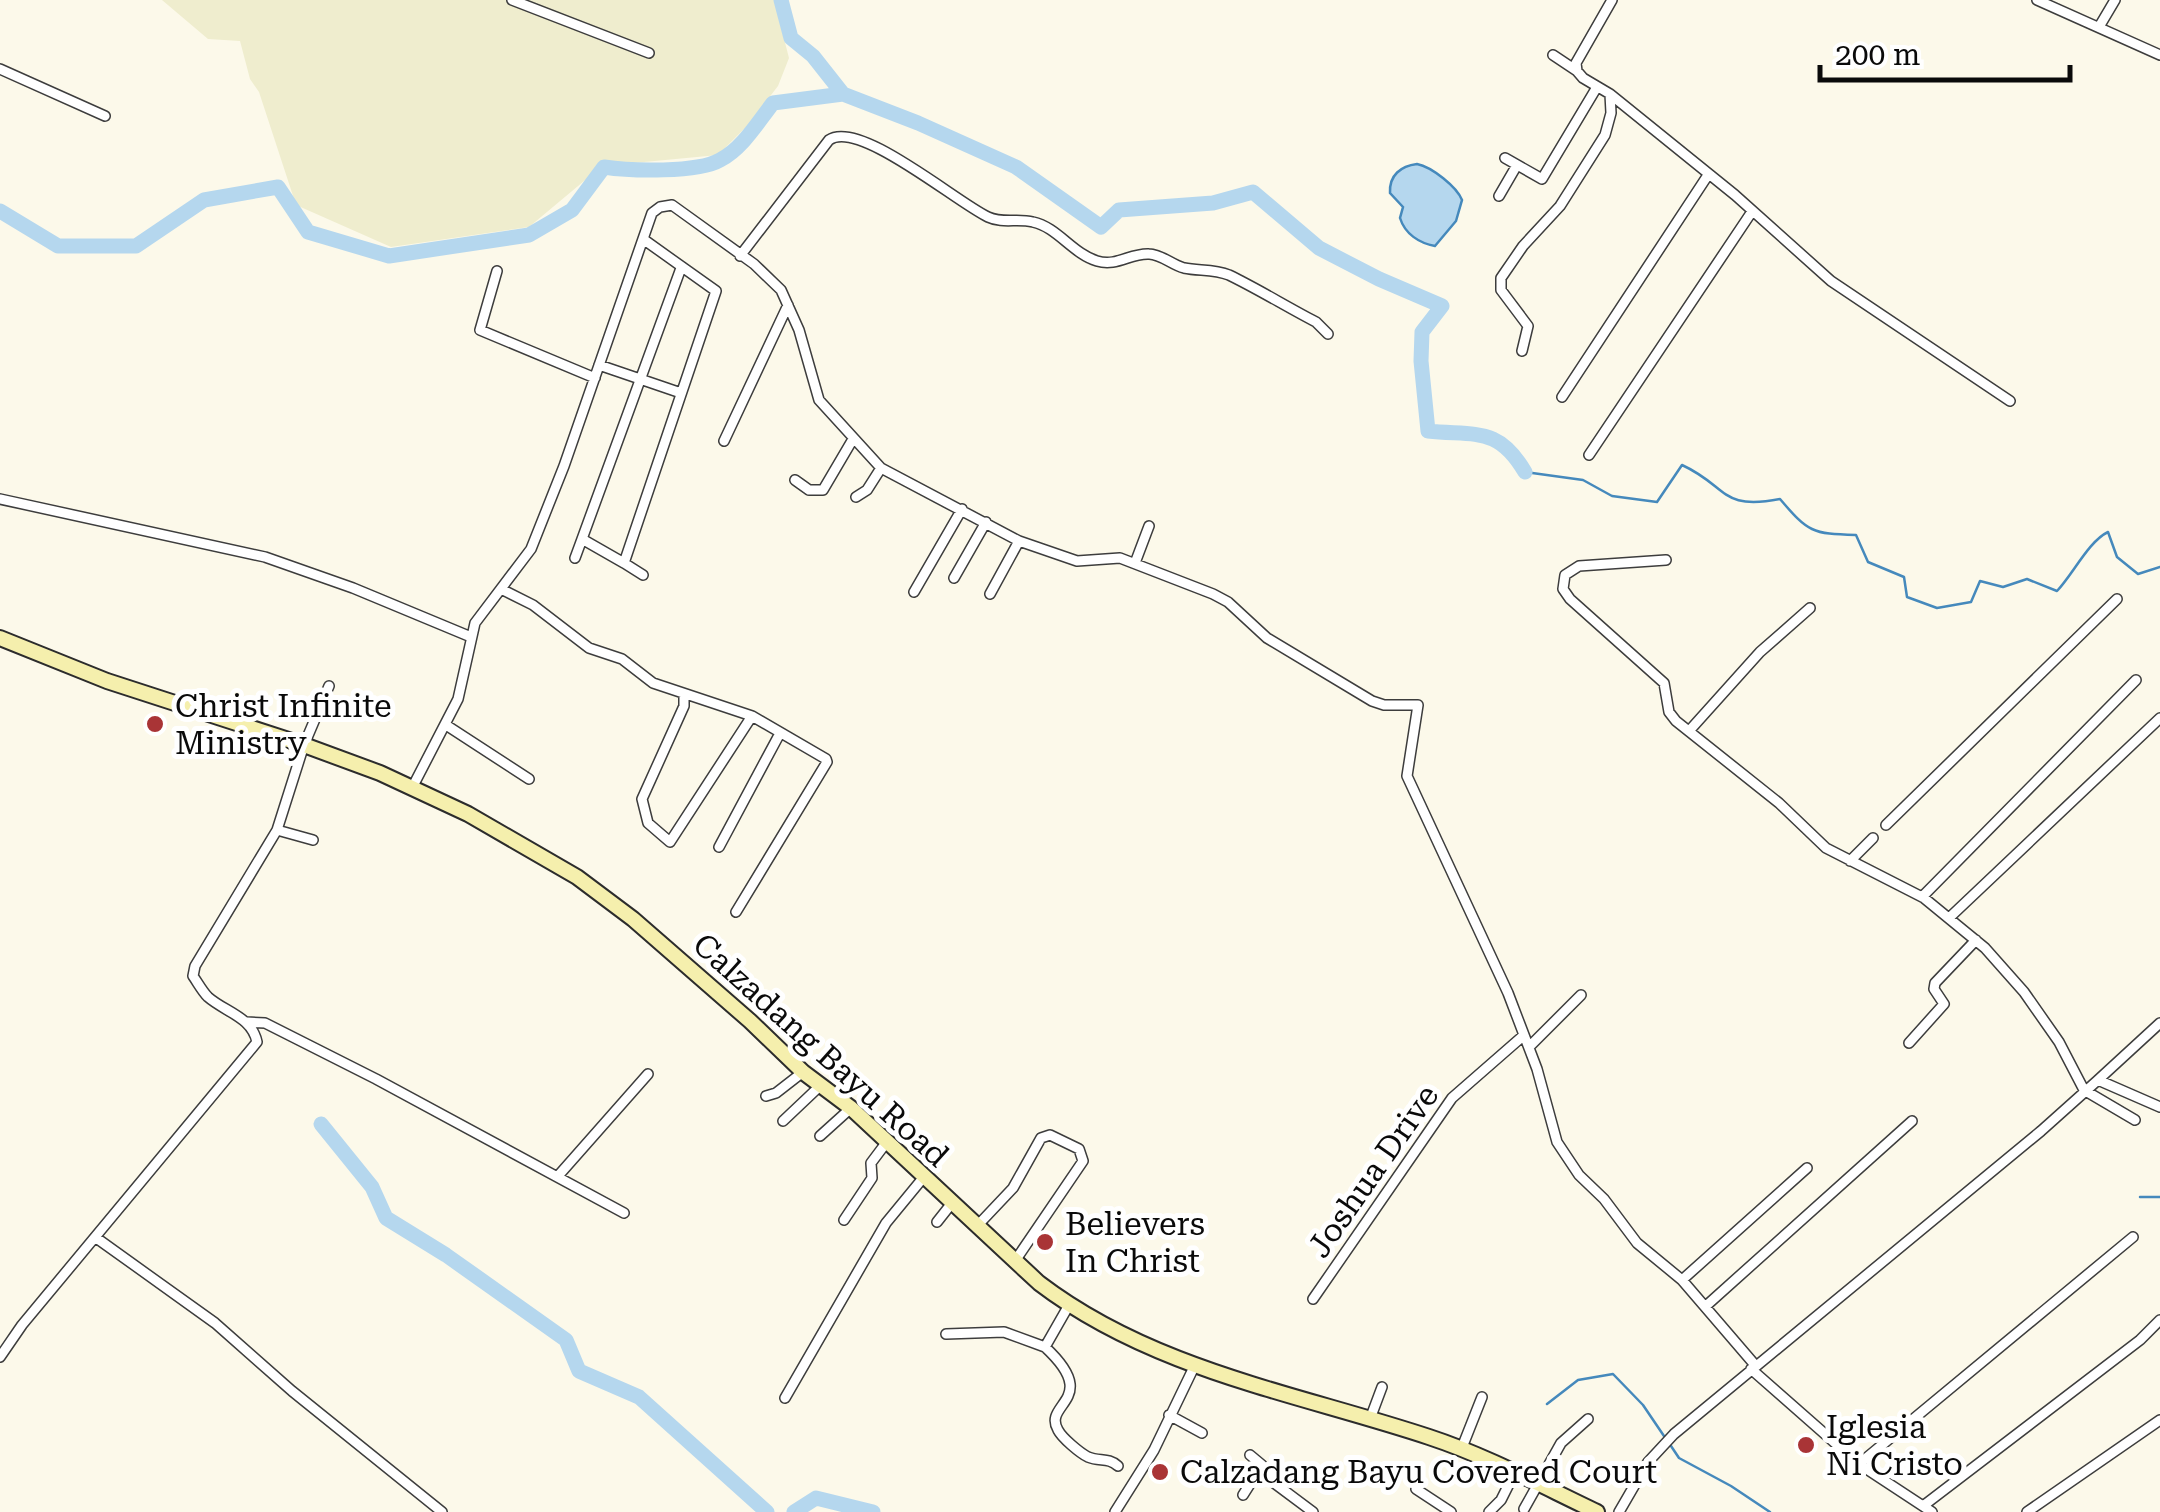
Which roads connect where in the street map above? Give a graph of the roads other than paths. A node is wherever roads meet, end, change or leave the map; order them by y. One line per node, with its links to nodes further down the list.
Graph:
1 (512, 0): 6 (street)
2 (1612, 0): 10 (street)
3 (2037, 0): 5 (street)
4 (2115, 0): 5 (street)
5 (2099, 27): 8 (street)
6 (649, 53)
7 (1552, 55): 10 (street)
8 (2160, 55)
9 (0, 69): 13 (street)
10 (1577, 71): 11 (street)
11 (1597, 87): 12 (street); 15 (street)
12 (1610, 94): 16 (street); 25 (street)
13 (105, 116)
14 (1505, 158): 15 (street)
15 (1517, 165): 17 (street)
16 (1708, 175): 18 (street); 30 (street)
17 (1498, 196)
18 (1751, 213): 31 (street); 34 (street)
19 (643, 239): 20 (street); 21 (street); 26 (street)
20 (740, 256): 23 (street); 24 (street)
21 (682, 268): 28 (street); 29 (street)
22 (497, 271): 27 (street)
23 (788, 305): 32 (street); 33 (street)
24 (1328, 334)
25 (1522, 351)
26 (599, 366): 27 (street); 28 (street)
27 (595, 378): 50 (street)
28 (640, 380): 29 (street); 42 (street)
29 (681, 394): 47 (street)
30 (1562, 396)
31 (2010, 402)
32 (853, 439): 35 (street); 36 (street)
33 (724, 441)
34 (1589, 455)
35 (880, 468): 37 (street); 39 (street)
36 (796, 480)
37 (856, 497)
38 (0, 498): 55 (street)
39 (962, 509): 40 (street); 51 (street)
40 (986, 522): 43 (street); 49 (street)
41 (1149, 526): 46 (street)
42 (582, 540): 44 (street); 47 (street)
43 (1019, 541): 46 (street); 52 (street)
44 (575, 558)
45 (1666, 560): 63 (street)
46 (1135, 562): 81 (street)
47 (624, 563): 48 (street)
48 (642, 575)
49 (954, 578)
50 (501, 589): 55 (street); 59 (street)
51 (914, 592)
52 (990, 594)
53 (2117, 599): 68 (street)
54 (1810, 608): 63 (street)
55 (471, 637): 62 (street)
56 (1, 641): 65 (street, Calzadang Bayu Road)
57 (2136, 680): 74 (street)
58 (328, 686): 65 (street)
59 (684, 694): 60 (street); 60 (street)
60 (752, 716): 64 (street)
61 (2160, 718): 76 (street)
62 (446, 725): 66 (street); 67 (street)
63 (1689, 731): 73 (street)
64 (780, 734): 72 (street); 75 (street)
65 (304, 745): 67 (street, Calzadang Bayu Road); 69 (street)
66 (529, 779)
67 (412, 788): 84 (street, Calzadang Bayu Road)
68 (1886, 825)
69 (277, 830): 71 (street); 79 (street)
70 (1873, 838): 73 (street)
71 (314, 840)
72 (719, 847)
73 (1850, 862): 74 (street)
74 (1922, 897): 76 (street)
75 (736, 912)
76 (1948, 918): 77 (street)
77 (1976, 940): 82 (street); 88 (street)
78 (1581, 995): 83 (street)
79 (247, 1022): 98 (street); 105 (street)
80 (2160, 1023): 86 (street)
81 (1523, 1036): 83 (street); 109 (street, Joshua Drive)
82 (1909, 1043)
83 (1529, 1046): 108 (street)
84 (803, 1072): 87 (street, Calzadang Bayu Road); 89 (street)
85 (648, 1074): 98 (street)
86 (2098, 1080): 88 (street); 90 (street)
87 (822, 1086): 91 (street, Calzadang Bayu Road); 94 (street)
88 (2084, 1090): 92 (street); 117 (street)
89 (766, 1096)
90 (2160, 1107)
91 (851, 1108): 95 (street); 96 (street, Calzadang Bayu Road)
92 (2135, 1120)
93 (1912, 1121): 111 (street)
94 (783, 1122)
95 (820, 1136)
96 (886, 1143): 99 (street, Calzadang Bayu Road); 102 (street)
97 (1807, 1168): 108 (street)
98 (558, 1176): 101 (street)
99 (923, 1178): 100 (street, Calzadang Bayu Road); 120 (street)
100 (952, 1203): 103 (street); 104 (street, Calzadang Bayu Road)
101 (624, 1213)
102 (844, 1220)
103 (936, 1222)
104 (978, 1225): 107 (street, Calzadang Bayu Road); 107 (street)
105 (95, 1237): 115 (street); 138 (street)
106 (2134, 1237): 128 (street)
107 (1015, 1261): 110 (street, Calzadang Bayu Road)
108 (1682, 1280): 111 (street)
109 (1313, 1299)
110 (1069, 1305): 114 (street); 116 (street, Calzadang Bayu Road)
111 (1706, 1305): 117 (street)
112 (2160, 1320): 136 (street)
113 (946, 1334): 114 (street)
114 (1045, 1346): 129 (street)
115 (0, 1357)
116 (1194, 1367): 121 (street); 122 (street, Calzadang Bayu Road)
117 (1753, 1367): 128 (street); 143 (street)
118 (1382, 1387): 122 (street)
119 (1482, 1397): 126 (street)
120 (784, 1398)
121 (1169, 1415): 125 (street); 139 (street)
122 (1370, 1419): 126 (street, Calzadang Bayu Road)
123 (1588, 1419): 132 (street)
124 (2160, 1420): 144 (street)
125 (1202, 1433)
126 (1461, 1450): 131 (street, Calzadang Bayu Road)
127 (1250, 1454): 130 (street)
128 (1859, 1464): 136 (street)
129 (1118, 1466)
130 (1258, 1472): 134 (street); 137 (street)
131 (1515, 1472): 132 (street, Calzadang Bayu Road); 141 (street)
132 (1539, 1485): 135 (street); 142 (street, Calzadang Bayu Road)
133 (1416, 1489): 140 (street)
134 (1243, 1494)
135 (1524, 1509)
136 (1928, 1509)
137 (1310, 1511)
138 (442, 1512)
139 (1115, 1512)
140 (1451, 1512)
141 (1489, 1512)
142 (1597, 1512)
143 (1619, 1512)
144 (2027, 1512)

